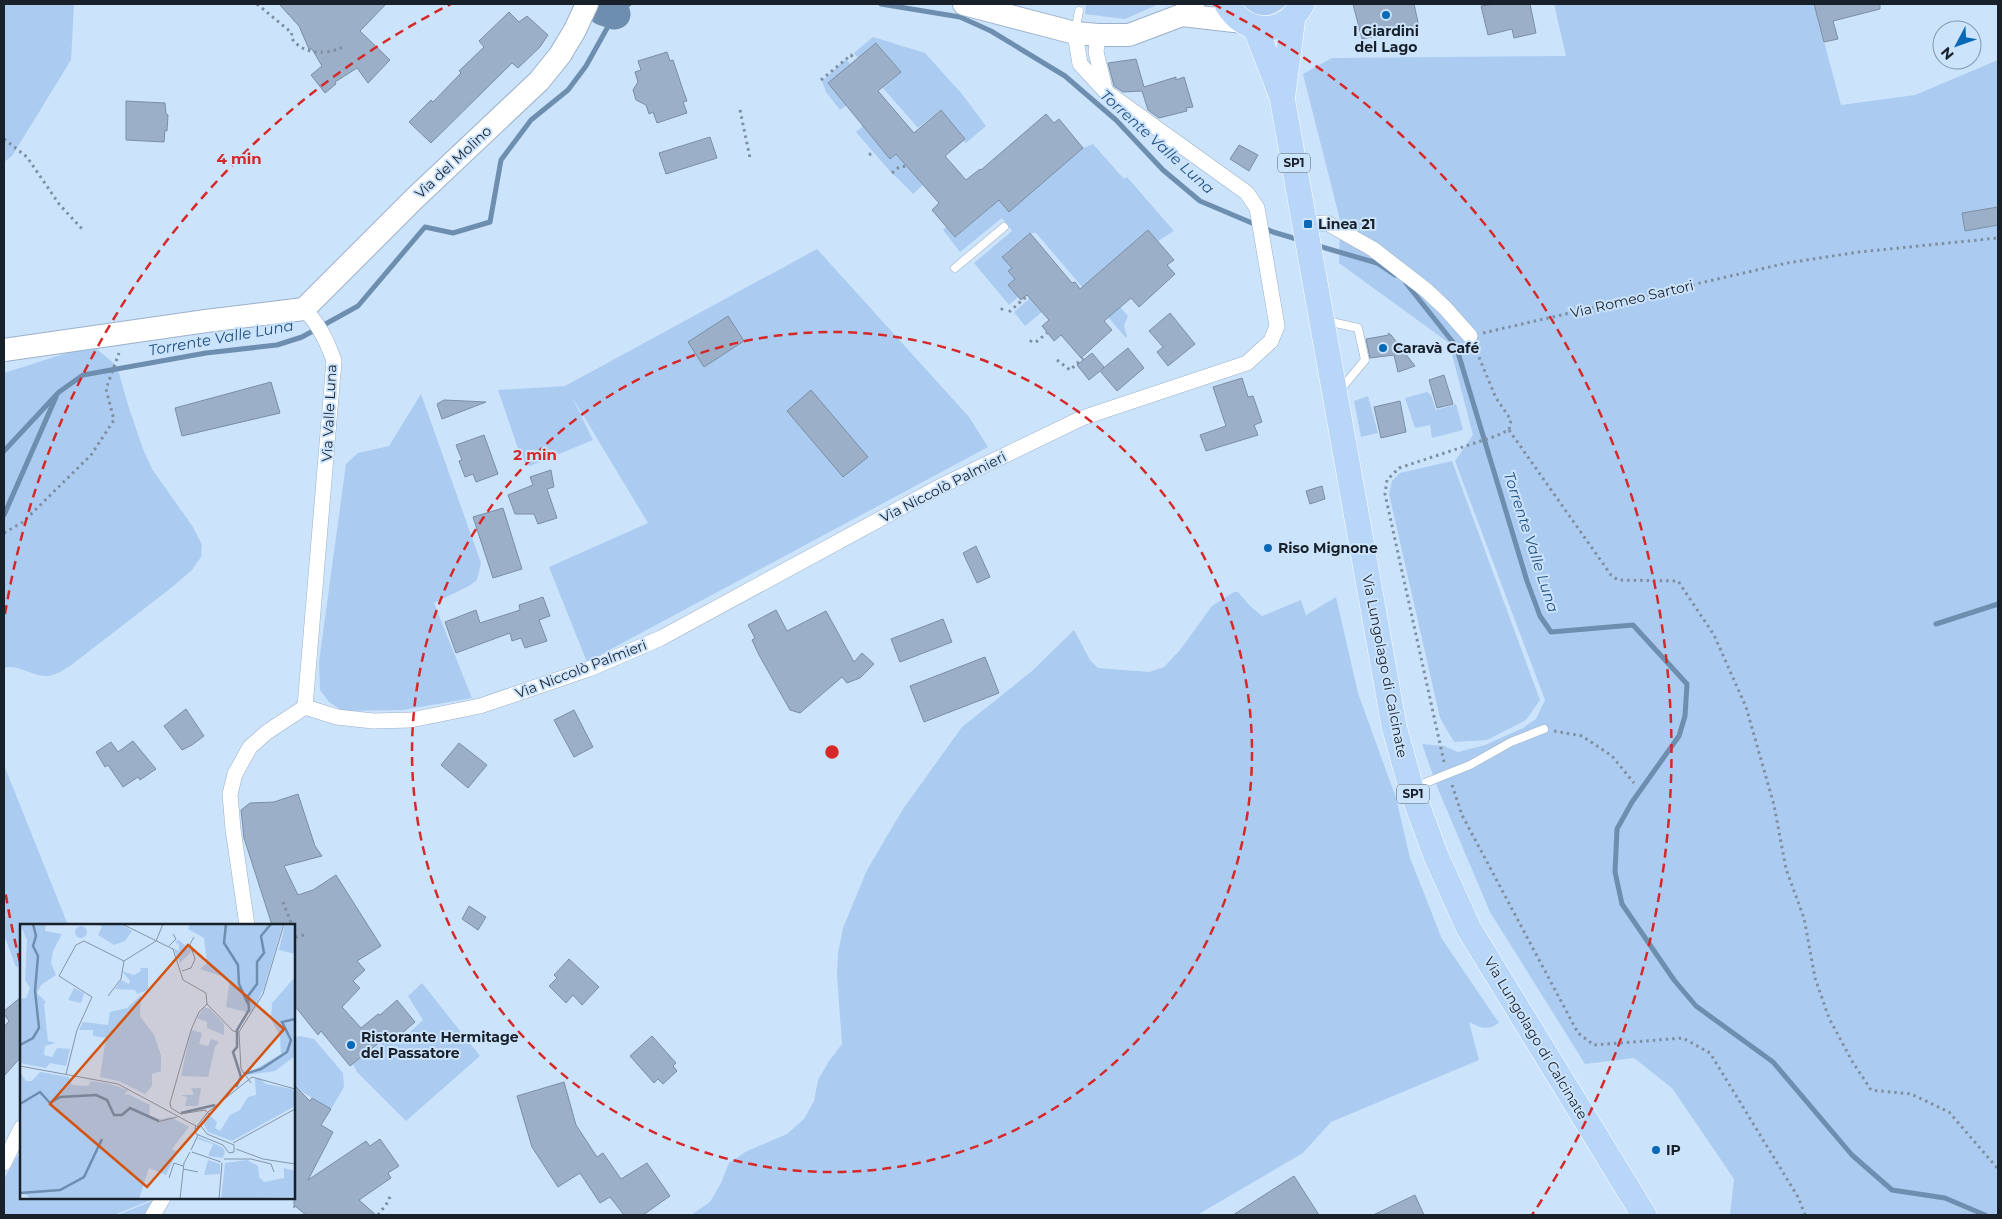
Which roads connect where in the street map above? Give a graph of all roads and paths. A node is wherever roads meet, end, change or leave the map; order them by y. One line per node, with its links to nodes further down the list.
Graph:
1 (257, 4): 9 (path)
2 (587, 4): 26 (street, Via del Molino)
3 (964, 4): 7 (street)
4 (1188, 9): 6 (street); 8 (street)
5 (1297, 10): 6 (main road, SP1); 13 (main road, SP1)
6 (1242, 17): 13 (main road, SP1)
7 (1077, 22): 8 (street); 12 (street, Via Niccolò Palmieri)
8 (1098, 35): 12 (street)
9 (343, 47)
10 (855, 60): 11 (path)
11 (821, 80)
12 (1105, 91): 38 (street, Via Niccolò Palmieri)
13 (1282, 96): 19 (main road, SP1)
14 (740, 110): 16 (path)
15 (4, 139): 21 (path)
16 (750, 158)
17 (907, 166): 18 (path)
18 (892, 173)
19 (1305, 226): 27 (main road, Via Lungolago di Calcinate / SP1); 29 (street)
20 (1004, 227): 23 (lane)
21 (83, 230)
22 (1998, 238): 29 (path, Via Romeo Sartori)
23 (955, 268)
24 (1028, 295): 25 (path)
25 (1009, 312)
26 (309, 314): 31 (street); 38 (street, Via Valle Luna)
27 (1323, 320): 35 (main road, Via Lungolago di Calcinate / SP1); 35 (lane)
28 (1047, 333): 30 (path)
29 (1470, 336): 36 (path)
30 (1036, 342)
31 (4, 350)
32 (128, 351): 37 (path)
33 (1083, 358): 34 (path)
34 (1057, 360)
35 (1337, 394): 42 (main road, Via Lungolago di Calcinate / SP1)
36 (1509, 430): 40 (path); 50 (path)
37 (4, 533)
38 (305, 707): 44 (street)
39 (1544, 729): 40 (lane); 41 (path)
40 (1448, 774): 42 (lane); 56 (path)
41 (1634, 783)
42 (1410, 788): 55 (main road, Via Lungolago di Calcinate / SP1)
43 (283, 902): 45 (path)
44 (248, 924)
45 (292, 924)
46 (295, 934): 47 (path)
47 (304, 935)
48 (20, 1130): 49 (street)
49 (4, 1163)
50 (1998, 1169)
51 (391, 1193): 54 (path)
52 (162, 1199): 53 (street)
53 (153, 1215)
54 (378, 1215)
55 (1644, 1215)
56 (1805, 1215)

